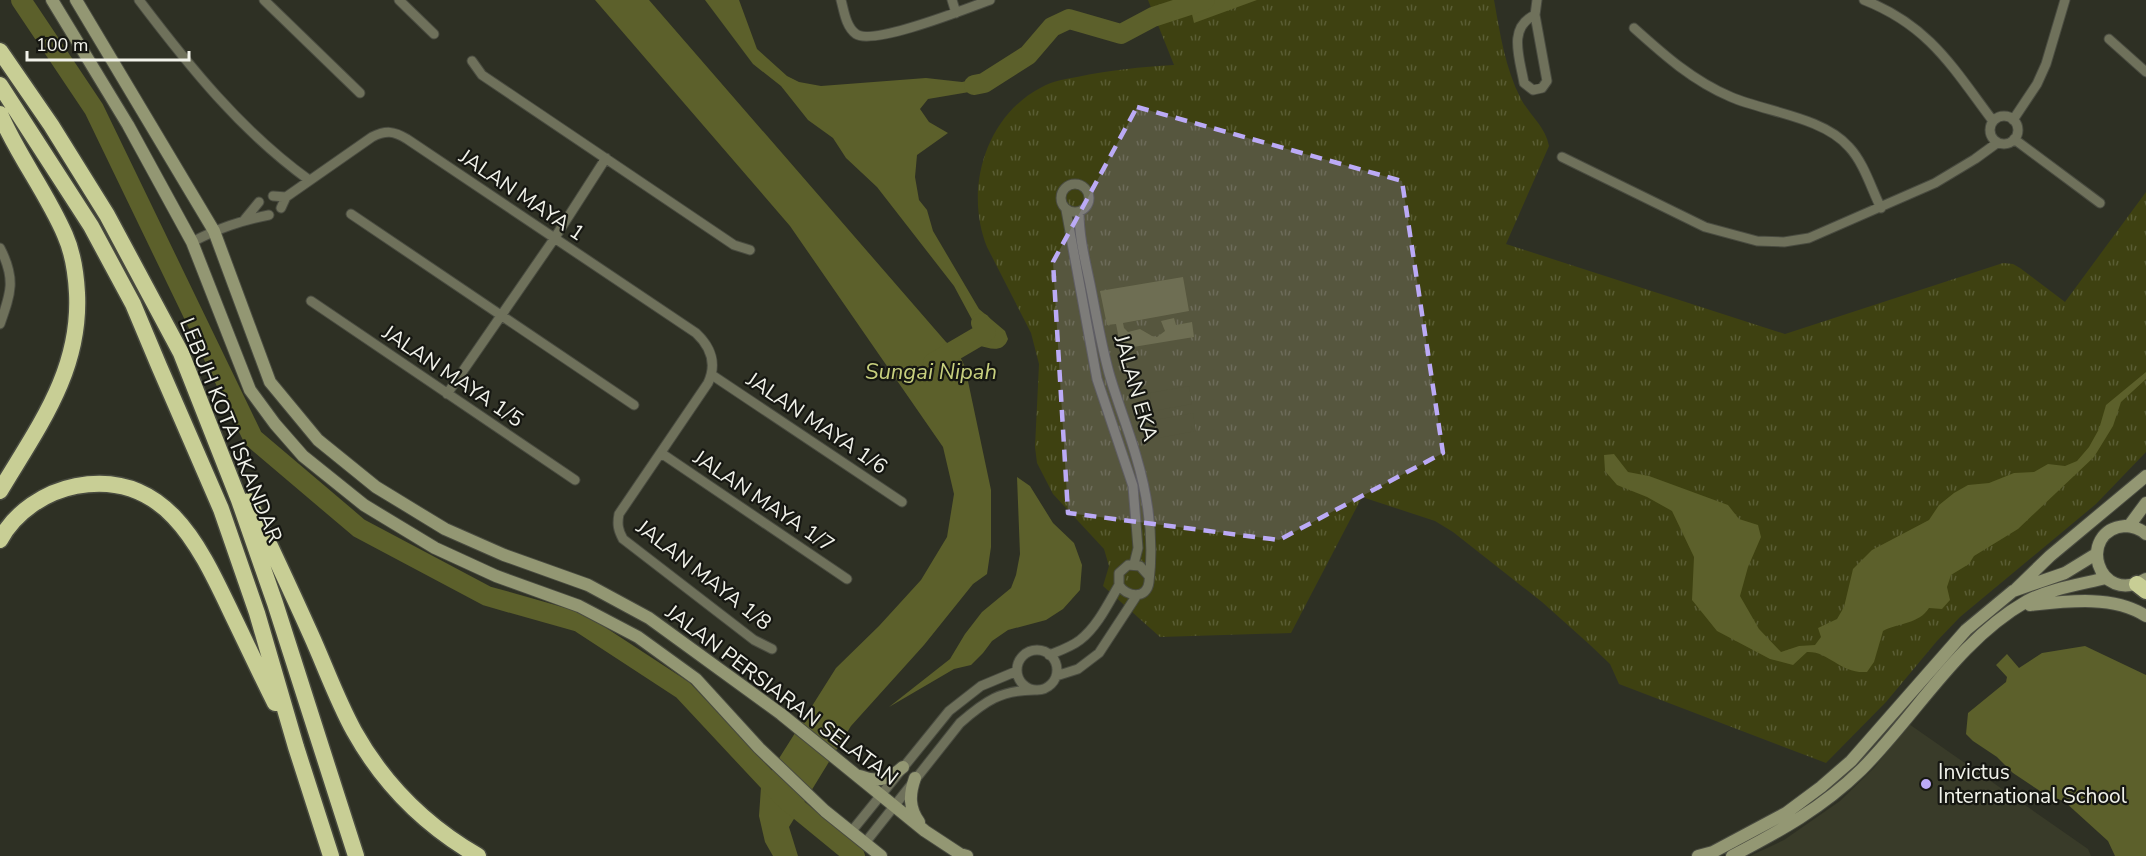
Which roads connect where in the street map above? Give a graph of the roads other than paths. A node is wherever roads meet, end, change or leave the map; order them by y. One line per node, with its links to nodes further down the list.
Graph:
1 (52, 0): 43 (street, JALAN PERSIARAN SELATAN)
2 (76, 0): 41 (street, JALAN PERSIARAN SELATAN)
3 (139, 0): 29 (street)
4 (264, 0): 21 (street)
5 (399, 0): 15 (street)
6 (841, 0): 12 (street)
7 (952, 0): 12 (street)
8 (990, 0): 12 (street)
9 (1537, 0): 13 (street)
10 (1864, 0): 24 (street)
11 (2065, 0): 23 (street)
12 (956, 13)
13 (1535, 15): 13 (street)
14 (1634, 28): 35 (street)
15 (434, 34)
16 (2109, 39): 19 (street)
17 (0, 51): 49 (highway, LEBUH KOTA ISKANDAR)
18 (472, 61): 28 (street)
19 (2146, 72)
20 (0, 85): 78 (highway, LEBUH KOTA ISKANDAR)
21 (360, 93)
22 (0, 114): 56 (highway)
23 (2013, 120): 24 (street); 25 (street)
24 (1993, 121): 26 (street)
25 (2014, 139): 26 (street); 33 (street)
26 (1997, 143): 35 (street)
27 (1562, 157): 35 (street)
28 (606, 158): 42 (street); 45 (street)
29 (309, 180): 31 (street, JALAN MAYA 1); 42 (street, JALAN MAYA 1)
30 (273, 195): 31 (street)
31 (286, 197): 34 (street, JALAN MAYA 1)
32 (259, 202): 40 (street)
33 (2100, 203)
34 (281, 208)
35 (1881, 208)
36 (1066, 210): 37 (street); 37 (street, JALAN EKA); 63 (street, JALAN EKA)
37 (1079, 212): 64 (street, JALAN EKA)
38 (351, 214): 47 (street)
39 (269, 215): 40 (street)
40 (245, 219): 41 (street)
41 (214, 231): 43 (street); 80 (street, JALAN PERSIARAN SELATAN)
42 (554, 239): 47 (street); 50 (street, JALAN MAYA 1)
43 (192, 242): 85 (street, JALAN PERSIARAN SELATAN)
44 (0, 248): 48 (street)
45 (750, 250)
46 (310, 301): 51 (street, JALAN MAYA 1/5)
47 (501, 316): 51 (street); 52 (street)
48 (0, 324)
49 (181, 354): 88 (highway, LEBUH KOTA ISKANDAR); 89 (highway)
50 (712, 375): 53 (street, JALAN MAYA 1/8); 57 (street, JALAN MAYA 1/6)
51 (447, 394): 55 (street, JALAN MAYA 1/5)
52 (634, 405)
53 (661, 453): 66 (street, JALAN MAYA 1/7); 73 (street, JALAN MAYA 1/8)
54 (2146, 476): 69 (street)
55 (575, 480)
56 (0, 491)
57 (902, 502)
58 (2146, 503): 59 (street)
59 (2130, 526): 60 (street); 62 (street)
60 (2146, 534)
61 (0, 540): 78 (highway)
62 (2096, 554): 65 (street); 69 (street)
63 (1134, 564): 64 (street); 67 (street)
64 (1148, 575): 70 (street, JALAN EKA)
65 (2106, 578): 68 (street); 71 (street)
66 (848, 579)
67 (1119, 585): 70 (street); 74 (street)
68 (2143, 585)
69 (2013, 591): 92 (street)
70 (1137, 595): 76 (street, JALAN EKA)
71 (2020, 606): 72 (street); 93 (street)
72 (2146, 616)
73 (772, 649)
74 (1049, 655): 75 (street); 76 (street)
75 (1017, 671): 77 (street); 79 (street)
76 (1056, 676): 77 (street, JALAN EKA)
77 (1035, 690): 81 (street, JALAN EKA)
78 (296, 747): 87 (highway, LEBUH KOTA ISKANDAR)
79 (903, 767): 80 (street); 82 (street)
80 (856, 775): 82 (street, JALAN PERSIARAN SELATAN)
81 (915, 778): 83 (street, JALAN EKA); 84 (street)
82 (880, 795): 83 (street, JALAN PERSIARAN SELATAN); 85 (street)
83 (894, 806): 84 (street, JALAN PERSIARAN SELATAN); 86 (street, JALAN EKA)
84 (925, 831): 91 (street, JALAN PERSIARAN SELATAN)
85 (850, 832): 86 (street, JALAN PERSIARAN SELATAN)
86 (865, 843): 90 (street, JALAN PERSIARAN SELATAN)
87 (332, 856)
88 (356, 856)
89 (478, 856)
90 (881, 856)
91 (967, 856)
92 (1698, 856)
93 (1732, 856)

